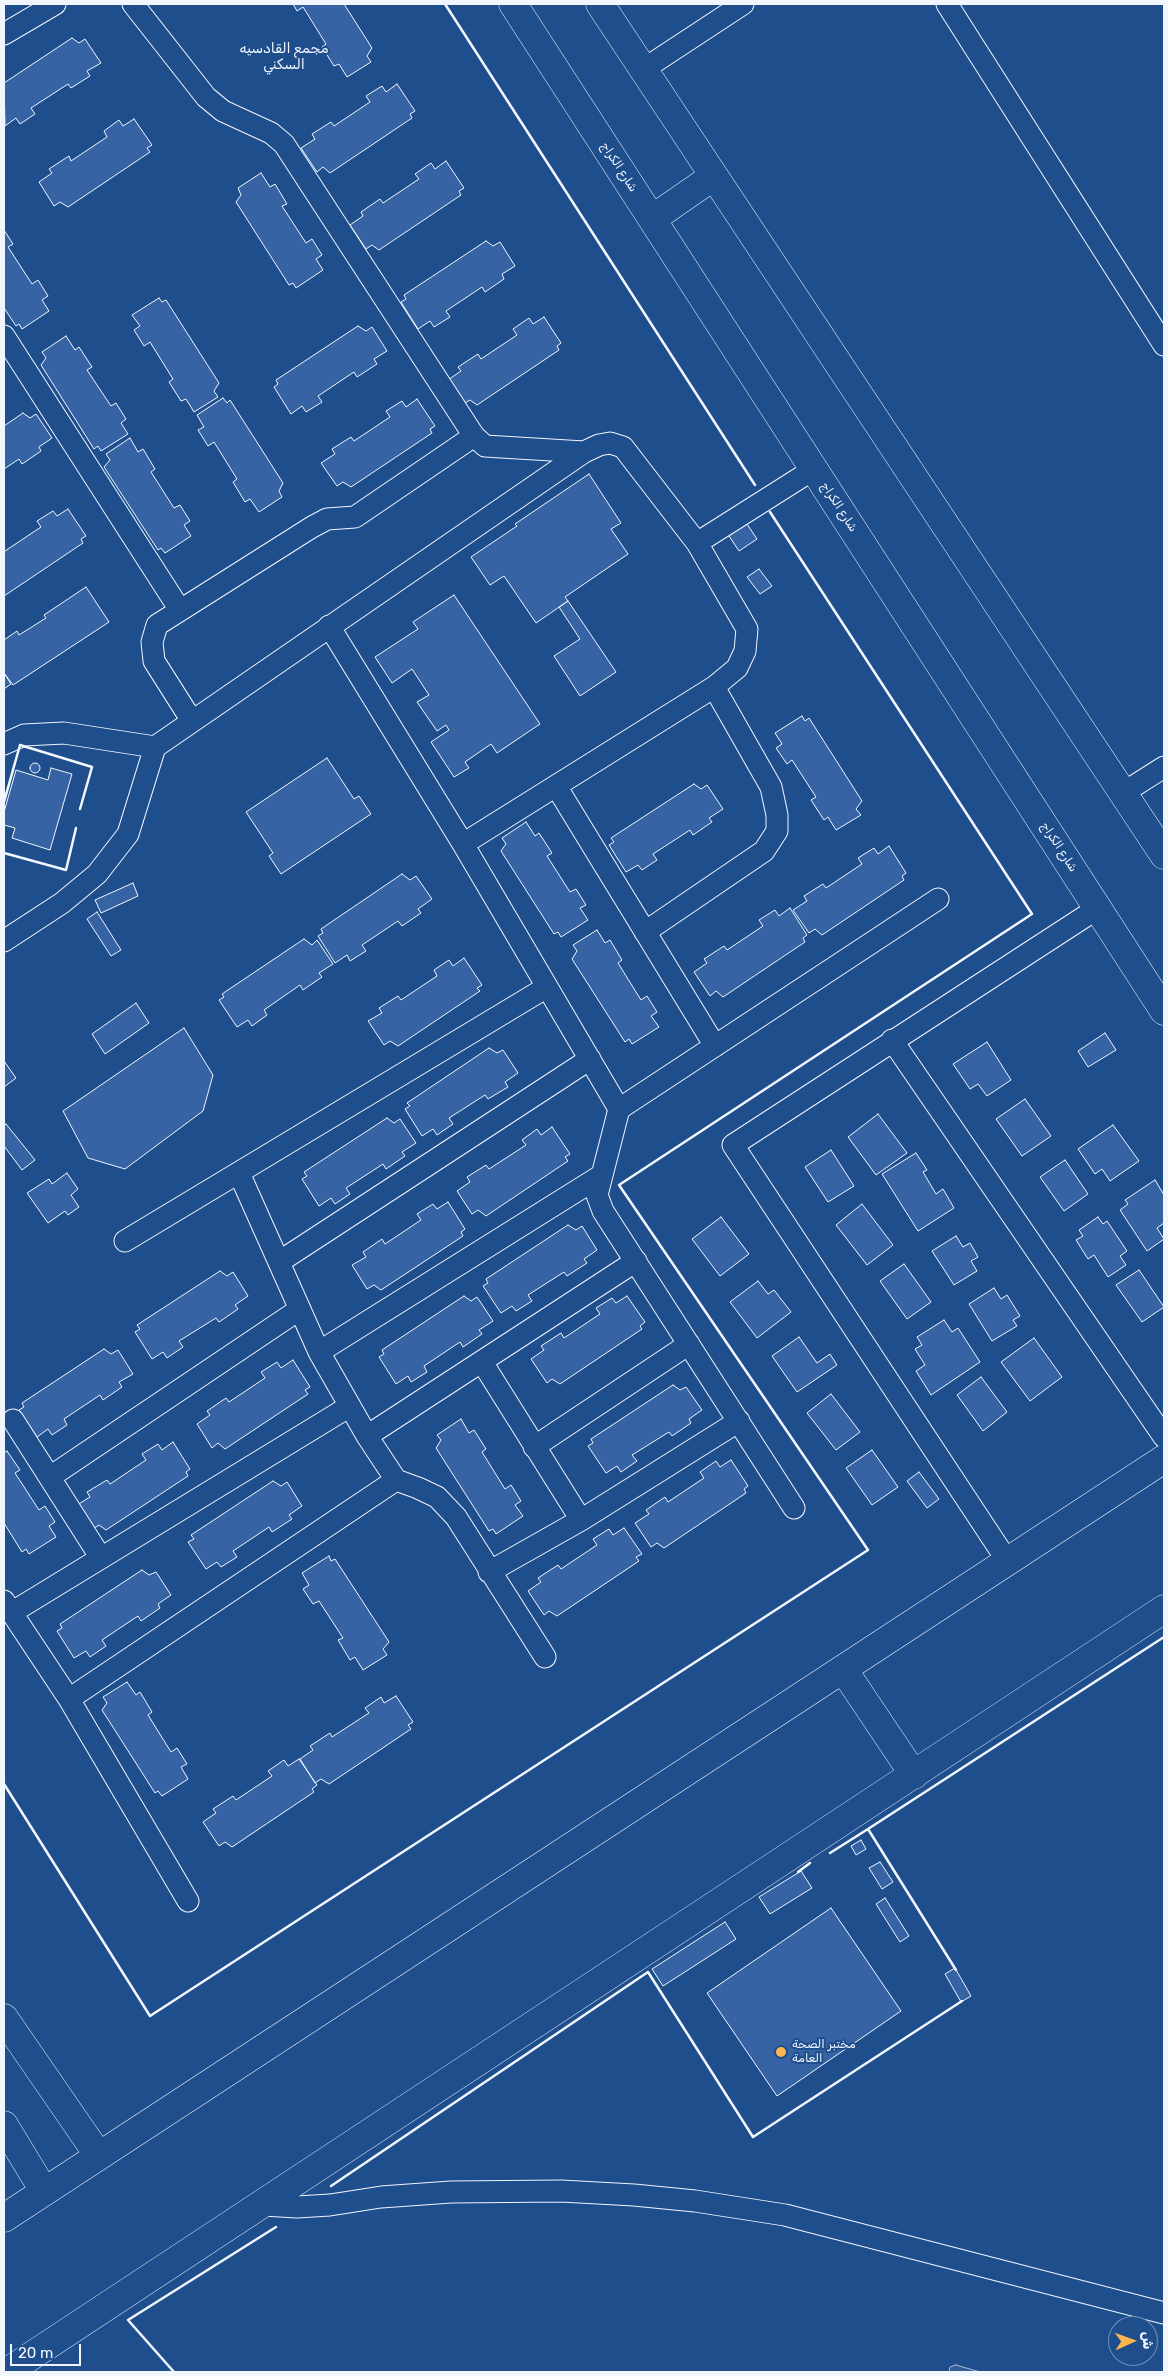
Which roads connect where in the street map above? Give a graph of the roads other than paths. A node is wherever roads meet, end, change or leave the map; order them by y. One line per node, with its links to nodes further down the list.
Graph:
1 (55, 4): 7 (street)
2 (133, 4): 13 (street)
3 (513, 4): 10 (street, شارع الكراج)
4 (600, 4): 8 (street)
5 (744, 4): 8 (street)
6 (947, 4): 12 (street)
7 (4, 34)
8 (644, 69): 9 (street)
9 (714, 176): 10 (street); 25 (street)
10 (652, 219): 15 (street, شارع الكراج)
11 (4, 336): 17 (street)
12 (1164, 345)
13 (474, 436): 14 (street); 17 (street)
14 (584, 452): 16 (street); 18 (street)
15 (814, 468): 16 (street); 29 (street, شارع الكراج)
16 (697, 543): 19 (street)
17 (180, 610): 20 (street)
18 (329, 626): 20 (street); 26 (street)
19 (714, 687): 24 (street); 30 (street)
20 (192, 721): 22 (street)
21 (4, 744): 22 (street)
22 (155, 747): 31 (street)
23 (1164, 767): 25 (street)
24 (556, 786): 26 (street); 30 (street)
25 (1124, 793): 27 (street)
26 (463, 844): 32 (street)
27 (1164, 855)
28 (938, 899): 35 (street)
29 (1098, 908): 33 (street, شارع الكراج); 34 (street)
30 (645, 932): 35 (street)
31 (4, 941)
32 (547, 987): 36 (street); 38 (street)
33 (1164, 1011)
34 (892, 1040): 51 (street); 59 (street)
35 (715, 1046): 37 (street)
36 (590, 1059): 37 (street); 42 (street)
37 (619, 1109): 39 (street)
38 (239, 1173): 40 (street); 42 (street)
39 (602, 1175): 41 (street); 45 (street)
40 (125, 1241)
41 (636, 1261): 44 (street); 46 (street)
42 (279, 1262): 43 (street)
43 (300, 1309): 45 (street); 54 (street)
44 (689, 1344): 49 (street); 52 (street)
45 (319, 1352): 47 (street)
46 (482, 1362): 50 (street); 52 (street)
47 (350, 1406): 50 (street); 58 (street)
48 (13, 1420): 54 (street)
49 (739, 1421): 56 (street); 57 (street)
50 (367, 1436): 55 (street)
51 (1164, 1438)
52 (534, 1447): 57 (street)
53 (1164, 1459): 59 (street)
54 (50, 1477): 58 (street)
55 (396, 1480): 60 (street); 65 (street)
56 (794, 1508)
57 (581, 1520): 60 (street)
58 (101, 1558): 61 (street)
59 (1008, 1562): 64 (street)
60 (489, 1572): 63 (street)
61 (7, 1607): 65 (street)
62 (1164, 1609): 66 (street)
63 (545, 1657)
64 (843, 1669): 66 (street); 70 (street)
65 (69, 1698): 67 (street)
66 (914, 1776): 72 (street)
67 (188, 1901)
68 (4, 2018): 70 (street)
69 (4, 2125): 71 (street)
70 (99, 2156): 71 (street)
71 (44, 2191): 73 (street)
72 (263, 2205): 74 (street); 75 (street)
73 (4, 2218)
74 (1164, 2313)
75 (8, 2372)

